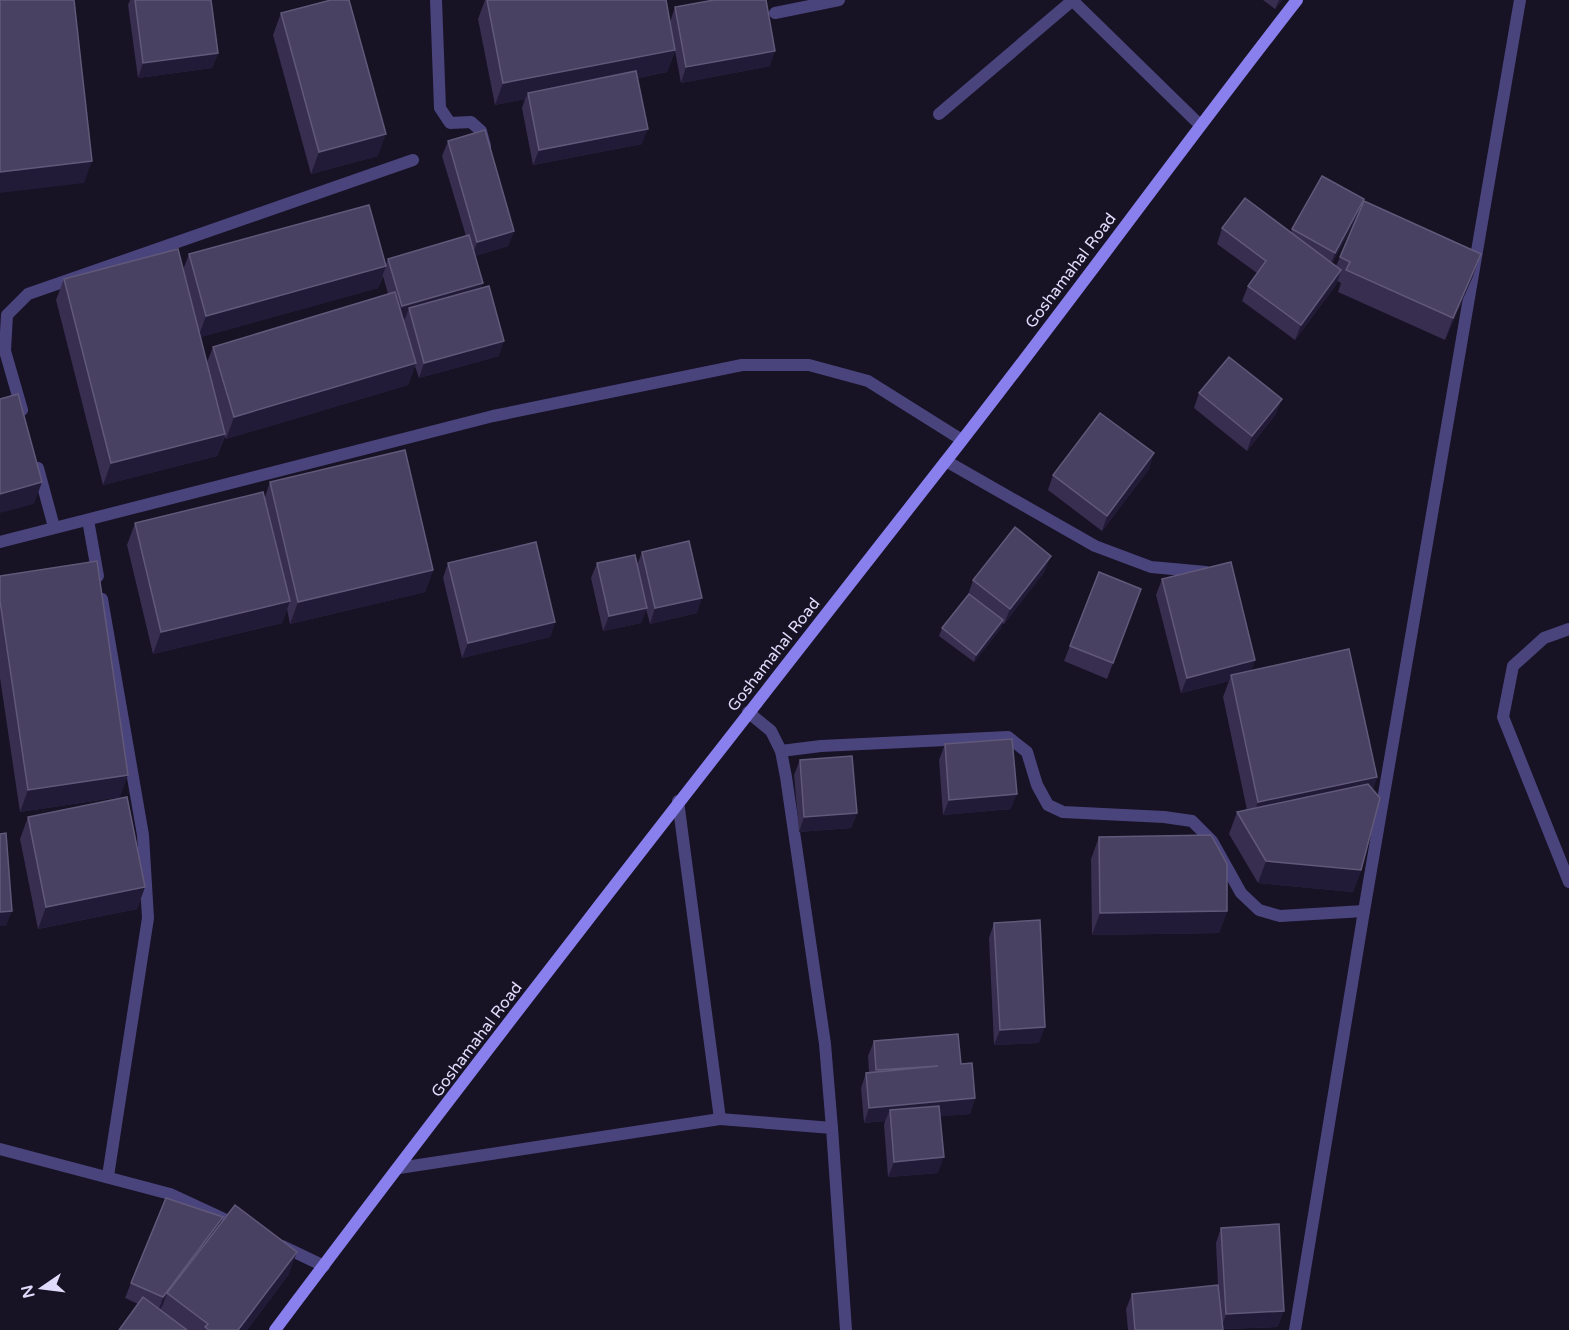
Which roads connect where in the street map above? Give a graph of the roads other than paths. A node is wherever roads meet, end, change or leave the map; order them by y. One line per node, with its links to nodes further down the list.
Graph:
1 (436, 0): 10 (street)
2 (839, 0): 6 (street)
3 (1072, 0): 7 (street); 8 (street)
4 (1297, 0): 8 (main road, Goshamahal Road)
5 (1520, 0): 24 (street)
6 (775, 13)
7 (939, 114)
8 (1200, 125): 12 (main road, Goshamahal Road)
9 (413, 160): 11 (street)
10 (489, 163)
11 (24, 417)
12 (962, 440): 13 (main road, Goshamahal Road); 15 (street)
13 (946, 460): 18 (street); 20 (main road, Goshamahal Road)
14 (36, 461): 16 (street)
15 (88, 520): 16 (street); 29 (street)
16 (54, 527): 17 (street)
17 (0, 542)
18 (1206, 572)
19 (1569, 629): 23 (street)
20 (748, 712): 21 (street); 22 (main road, Goshamahal Road)
21 (780, 751): 24 (street); 26 (street)
22 (678, 801): 25 (street); 28 (main road, Goshamahal Road)
23 (1569, 882)
24 (1364, 911): 35 (street)
25 (720, 1119): 26 (street); 28 (street)
26 (832, 1128): 34 (street)
27 (0, 1149): 29 (street)
28 (399, 1168): 32 (main road, Goshamahal Road)
29 (108, 1176): 30 (street)
30 (252, 1232)
31 (273, 1242): 32 (street)
32 (324, 1266): 33 (main road, Goshamahal Road)
33 (275, 1330)
34 (846, 1330)
35 (1295, 1330)

